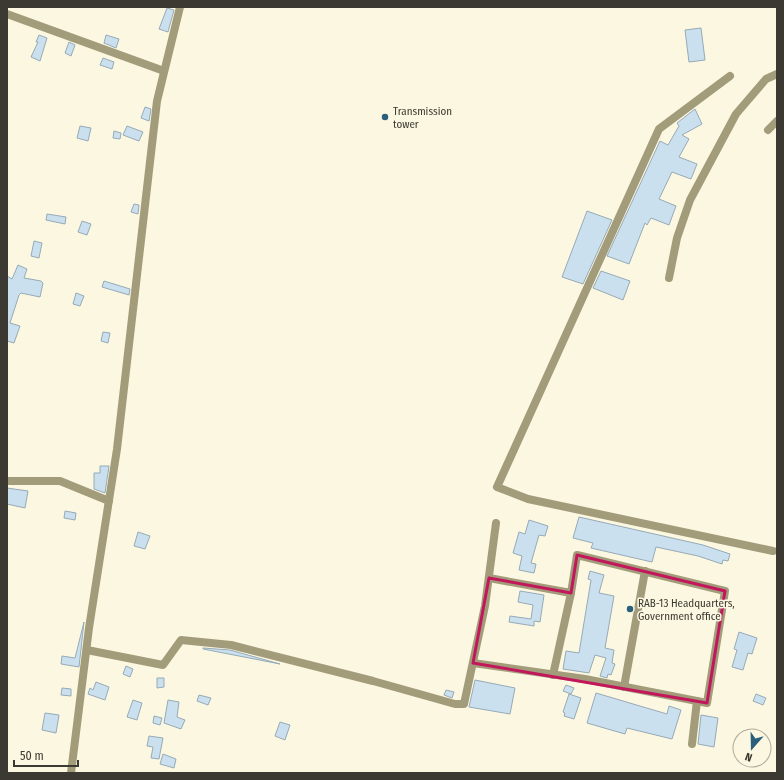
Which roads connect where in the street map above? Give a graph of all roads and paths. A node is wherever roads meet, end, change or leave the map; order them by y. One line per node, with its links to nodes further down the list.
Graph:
1 (180, 7): 3 (street)
2 (7, 14): 3 (street)
3 (164, 71): 10 (street)
4 (777, 74): 8 (street)
5 (730, 76): 12 (street)
6 (777, 121): 7 (street)
7 (768, 130)
8 (669, 278)
9 (7, 481): 10 (street)
10 (109, 502): 16 (street)
11 (496, 523): 14 (street)
12 (773, 551)
13 (645, 571): 15 (street); 19 (street); 20 (street)
14 (489, 578): 15 (street); 17 (street)
15 (571, 593): 18 (street)
16 (87, 650): 17 (street); 22 (street)
17 (473, 663): 18 (street)
18 (553, 674): 19 (street)
19 (624, 687): 20 (street)
20 (697, 701): 21 (street)
21 (692, 744)
22 (71, 773)

